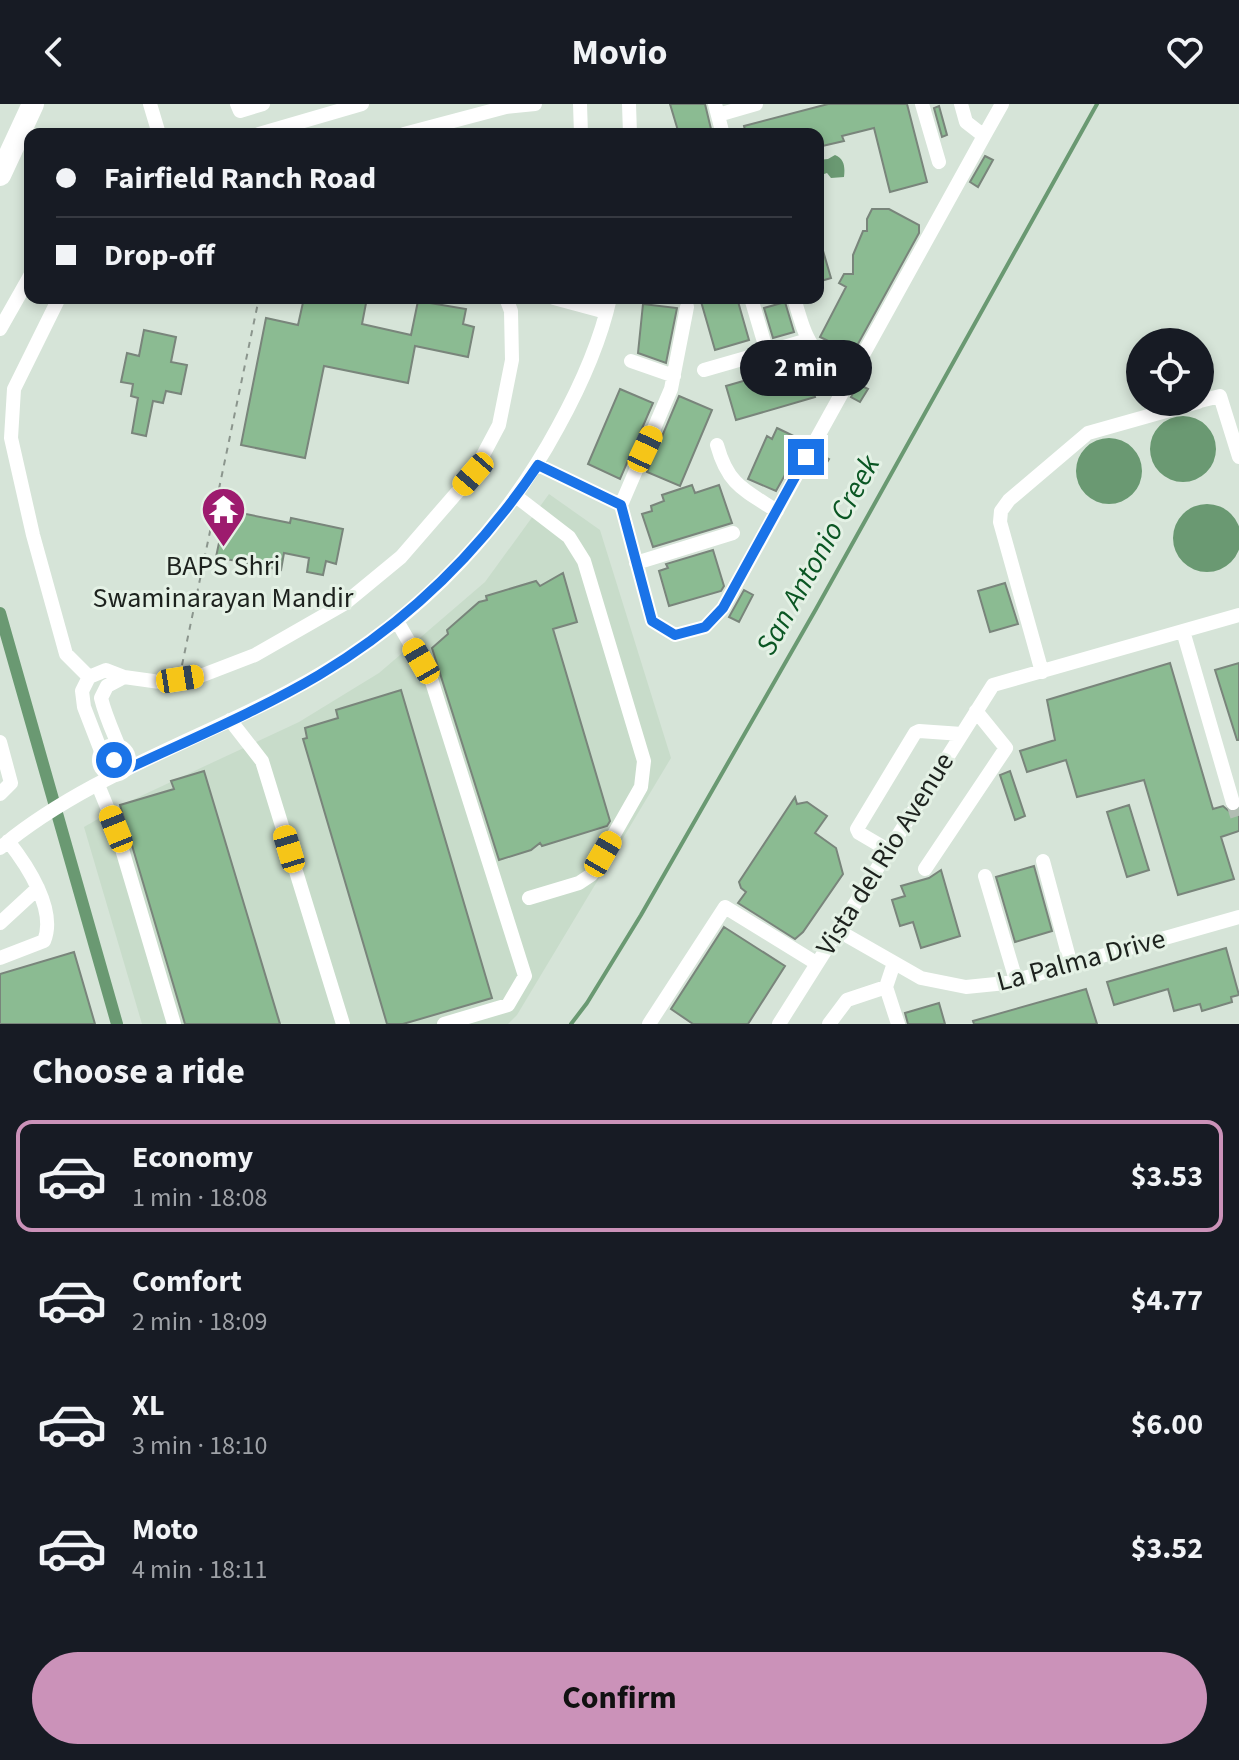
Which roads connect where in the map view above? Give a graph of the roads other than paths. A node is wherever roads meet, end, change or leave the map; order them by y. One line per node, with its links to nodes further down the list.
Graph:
1 (33, 104): 21 (highway)
2 (150, 104): 14 (street)
3 (263, 104): 12 (street)
4 (362, 104): 15 (street)
5 (535, 104): 16 (street)
6 (580, 104): 17 (street)
7 (629, 104): 18 (street)
8 (756, 104): 13 (street)
9 (922, 104): 20 (street)
10 (961, 104): 19 (street)
11 (1002, 104): 19 (street)
12 (238, 108)
13 (716, 110)
14 (157, 128)
15 (280, 128)
16 (427, 128)
17 (581, 128)
18 (630, 128)
19 (984, 136): 35 (street)
20 (939, 162)
21 (0, 175)
22 (24, 287): 29 (street)
23 (56, 304): 50 (street)
24 (508, 304): 51 (street)
25 (753, 304): 31 (street)
26 (796, 304): 30 (street)
27 (608, 305): 40 (street)
28 (687, 307): 34 (street)
29 (0, 329)
30 (808, 340): 31 (street); 35 (street)
31 (767, 352): 33 (street)
32 (631, 361): 34 (street)
33 (704, 370)
34 (674, 376): 42 (street)
35 (849, 376): 43 (street)
36 (1214, 398): 39 (street)
37 (1149, 416): 49 (street)
38 (717, 445): 43 (street)
39 (1239, 457)
40 (538, 465): 41 (street); 42 (street)
41 (517, 497): 47 (street); 66 (street)
42 (621, 505): 45 (street)
43 (777, 511): 45 (street)
44 (733, 533): 45 (street)
45 (636, 563)
46 (1239, 615): 48 (street)
47 (397, 621): 53 (street); 78 (street)
48 (1183, 631): 49 (street); 59 (street)
49 (1042, 672): 52 (street, Vista del Rio Avenue)
50 (89, 677): 51 (street); 56 (street)
51 (124, 677): 56 (street)
52 (976, 711): 54 (street, Vista del Rio Avenue); 63 (street)
53 (230, 720): 56 (street); 77 (street)
54 (962, 734): 61 (street, Vista del Rio Avenue); 61 (street)
55 (0, 742): 58 (street)
56 (127, 769): 57 (street)
57 (98, 785): 60 (street); 76 (street)
58 (0, 794)
59 (1233, 803)
60 (4, 845): 65 (street)
61 (888, 850): 69 (street, Vista del Rio Avenue)
62 (1043, 861): 73 (street)
63 (925, 869)
64 (985, 876): 74 (street)
65 (38, 888): 68 (street); 70 (street)
66 (529, 898)
67 (1239, 917): 73 (street, La Palma Drive)
68 (0, 923)
69 (837, 930): 71 (street, Vista del Rio Avenue); 72 (street, La Palma Drive)
70 (0, 958)
71 (816, 963): 79 (street); 80 (street, Vista del Rio Avenue)
72 (894, 963): 74 (street, La Palma Drive); 75 (street)
73 (1071, 965): 74 (street, La Palma Drive)
74 (1016, 980)
75 (886, 987): 81 (street); 82 (street)
76 (174, 1024)
77 (343, 1024)
78 (444, 1024)
79 (649, 1024)
80 (779, 1024)
81 (829, 1024)
82 (898, 1024)

